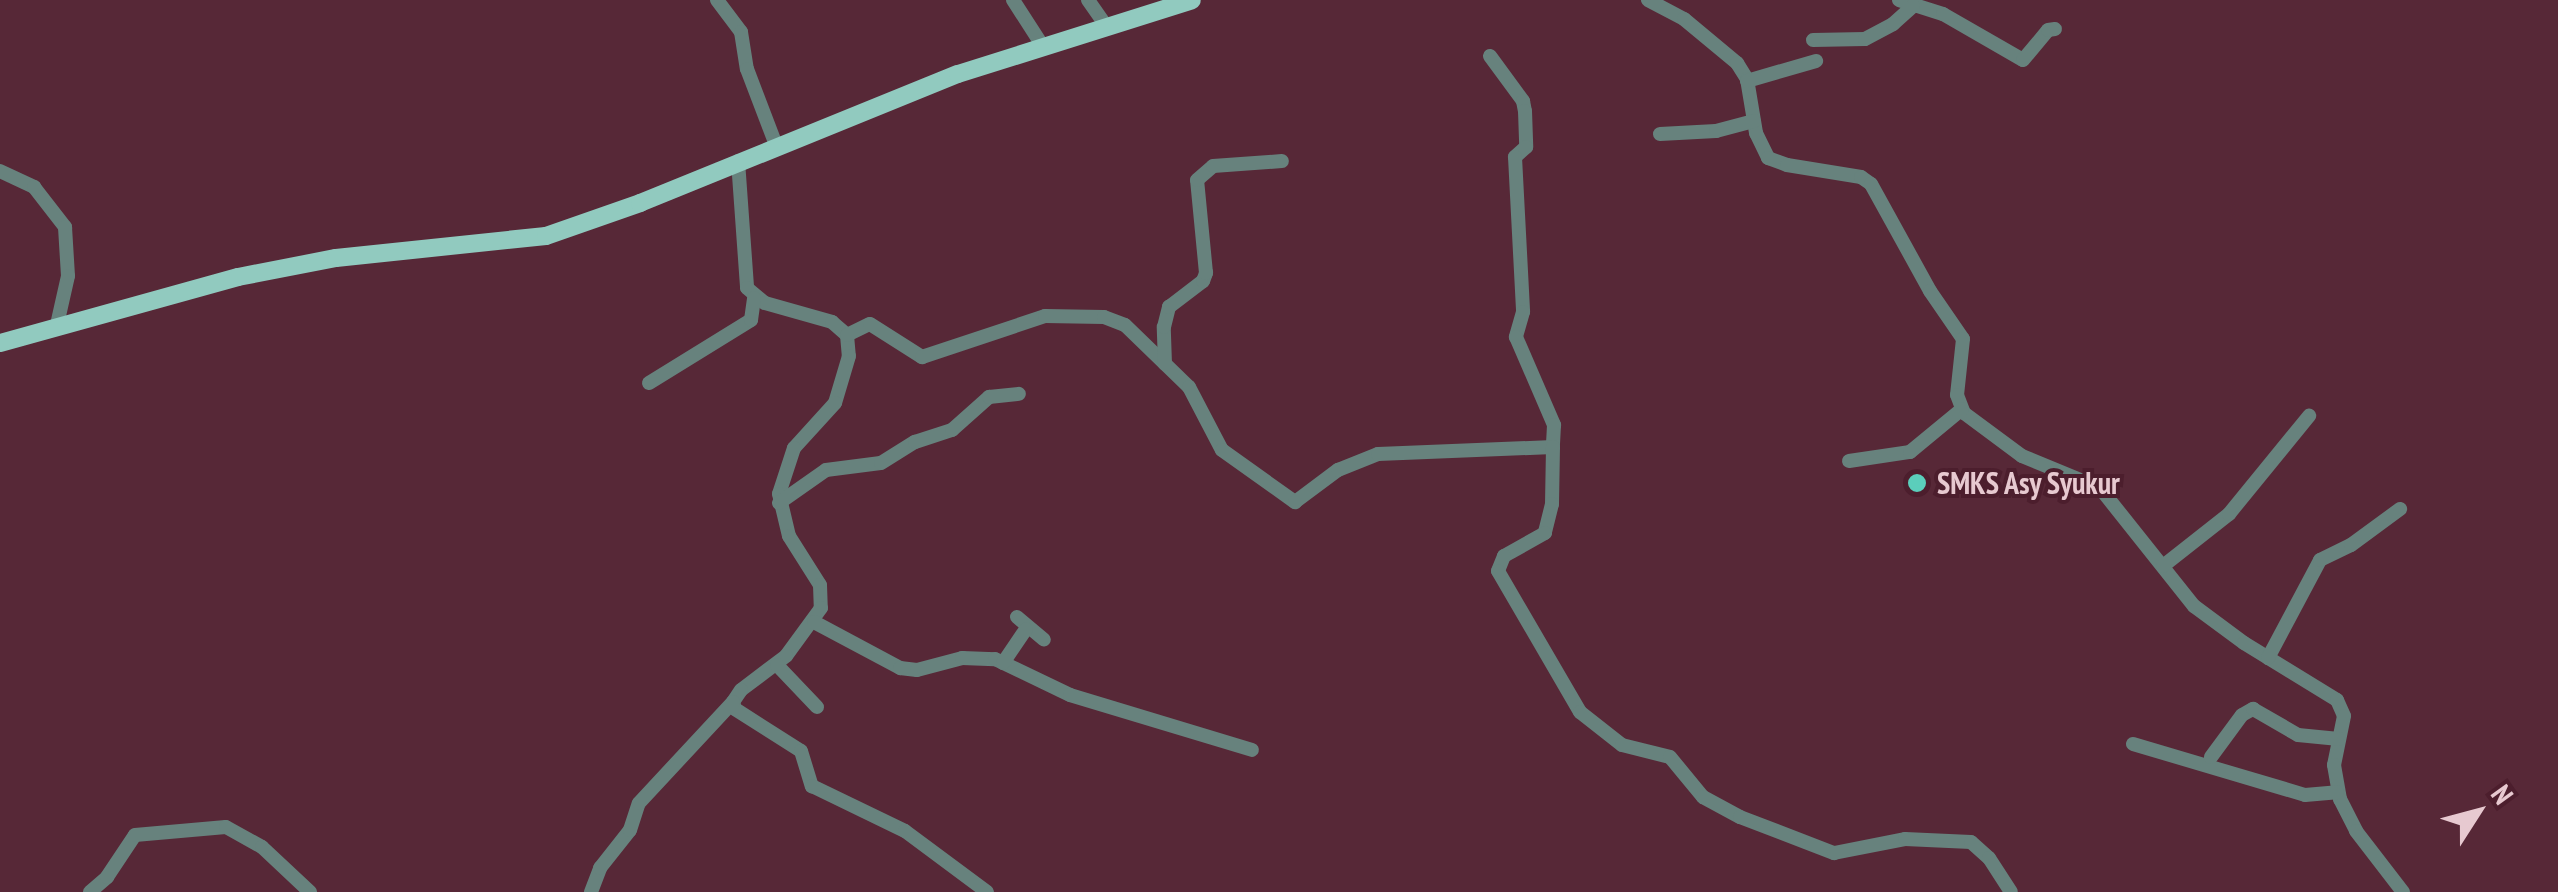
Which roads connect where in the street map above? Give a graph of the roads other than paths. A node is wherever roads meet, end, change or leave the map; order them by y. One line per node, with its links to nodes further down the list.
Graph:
1 (717, 0): 16 (street)
2 (1013, 0): 10 (street)
3 (1088, 0): 7 (street)
4 (1192, 0): 7 (main road)
5 (1648, 0): 13 (street)
6 (1906, 3): 8 (street); 9 (street)
7 (1105, 24): 10 (main road)
8 (2055, 30)
9 (1812, 40)
10 (1042, 45): 16 (main road)
11 (1490, 56): 29 (street)
12 (1816, 61): 13 (street)
13 (1747, 82): 15 (street)
14 (1660, 134): 15 (street)
15 (1757, 134): 27 (street)
16 (776, 145): 18 (main road)
17 (1282, 160): 24 (street)
18 (738, 161): 20 (street); 21 (main road)
19 (0, 170): 21 (street)
20 (754, 298): 22 (street); 25 (street)
21 (57, 325): 23 (main road)
22 (846, 335): 24 (street); 31 (street)
23 (0, 344)
24 (1165, 365): 29 (street)
25 (649, 383)
26 (1019, 394): 31 (street)
27 (1962, 409): 30 (street); 33 (street)
28 (2309, 416): 33 (street)
29 (1553, 447): 50 (street)
30 (1849, 461)
31 (778, 504): 34 (street)
32 (2400, 510): 36 (street)
33 (2163, 566): 36 (street)
34 (814, 622): 37 (street); 38 (street)
35 (1044, 640): 37 (street)
36 (2268, 658): 41 (street)
37 (1003, 663): 43 (street)
38 (776, 665): 39 (street); 40 (street)
39 (733, 702): 48 (street); 49 (street)
40 (817, 706)
41 (2340, 739): 44 (street); 45 (street)
42 (2133, 744): 45 (street)
43 (1252, 750)
44 (2211, 757)
45 (2337, 792): 51 (street)
46 (90, 892): 47 (street)
47 (310, 892)
48 (591, 892)
49 (987, 892)
50 (2011, 892)
51 (2403, 892)

